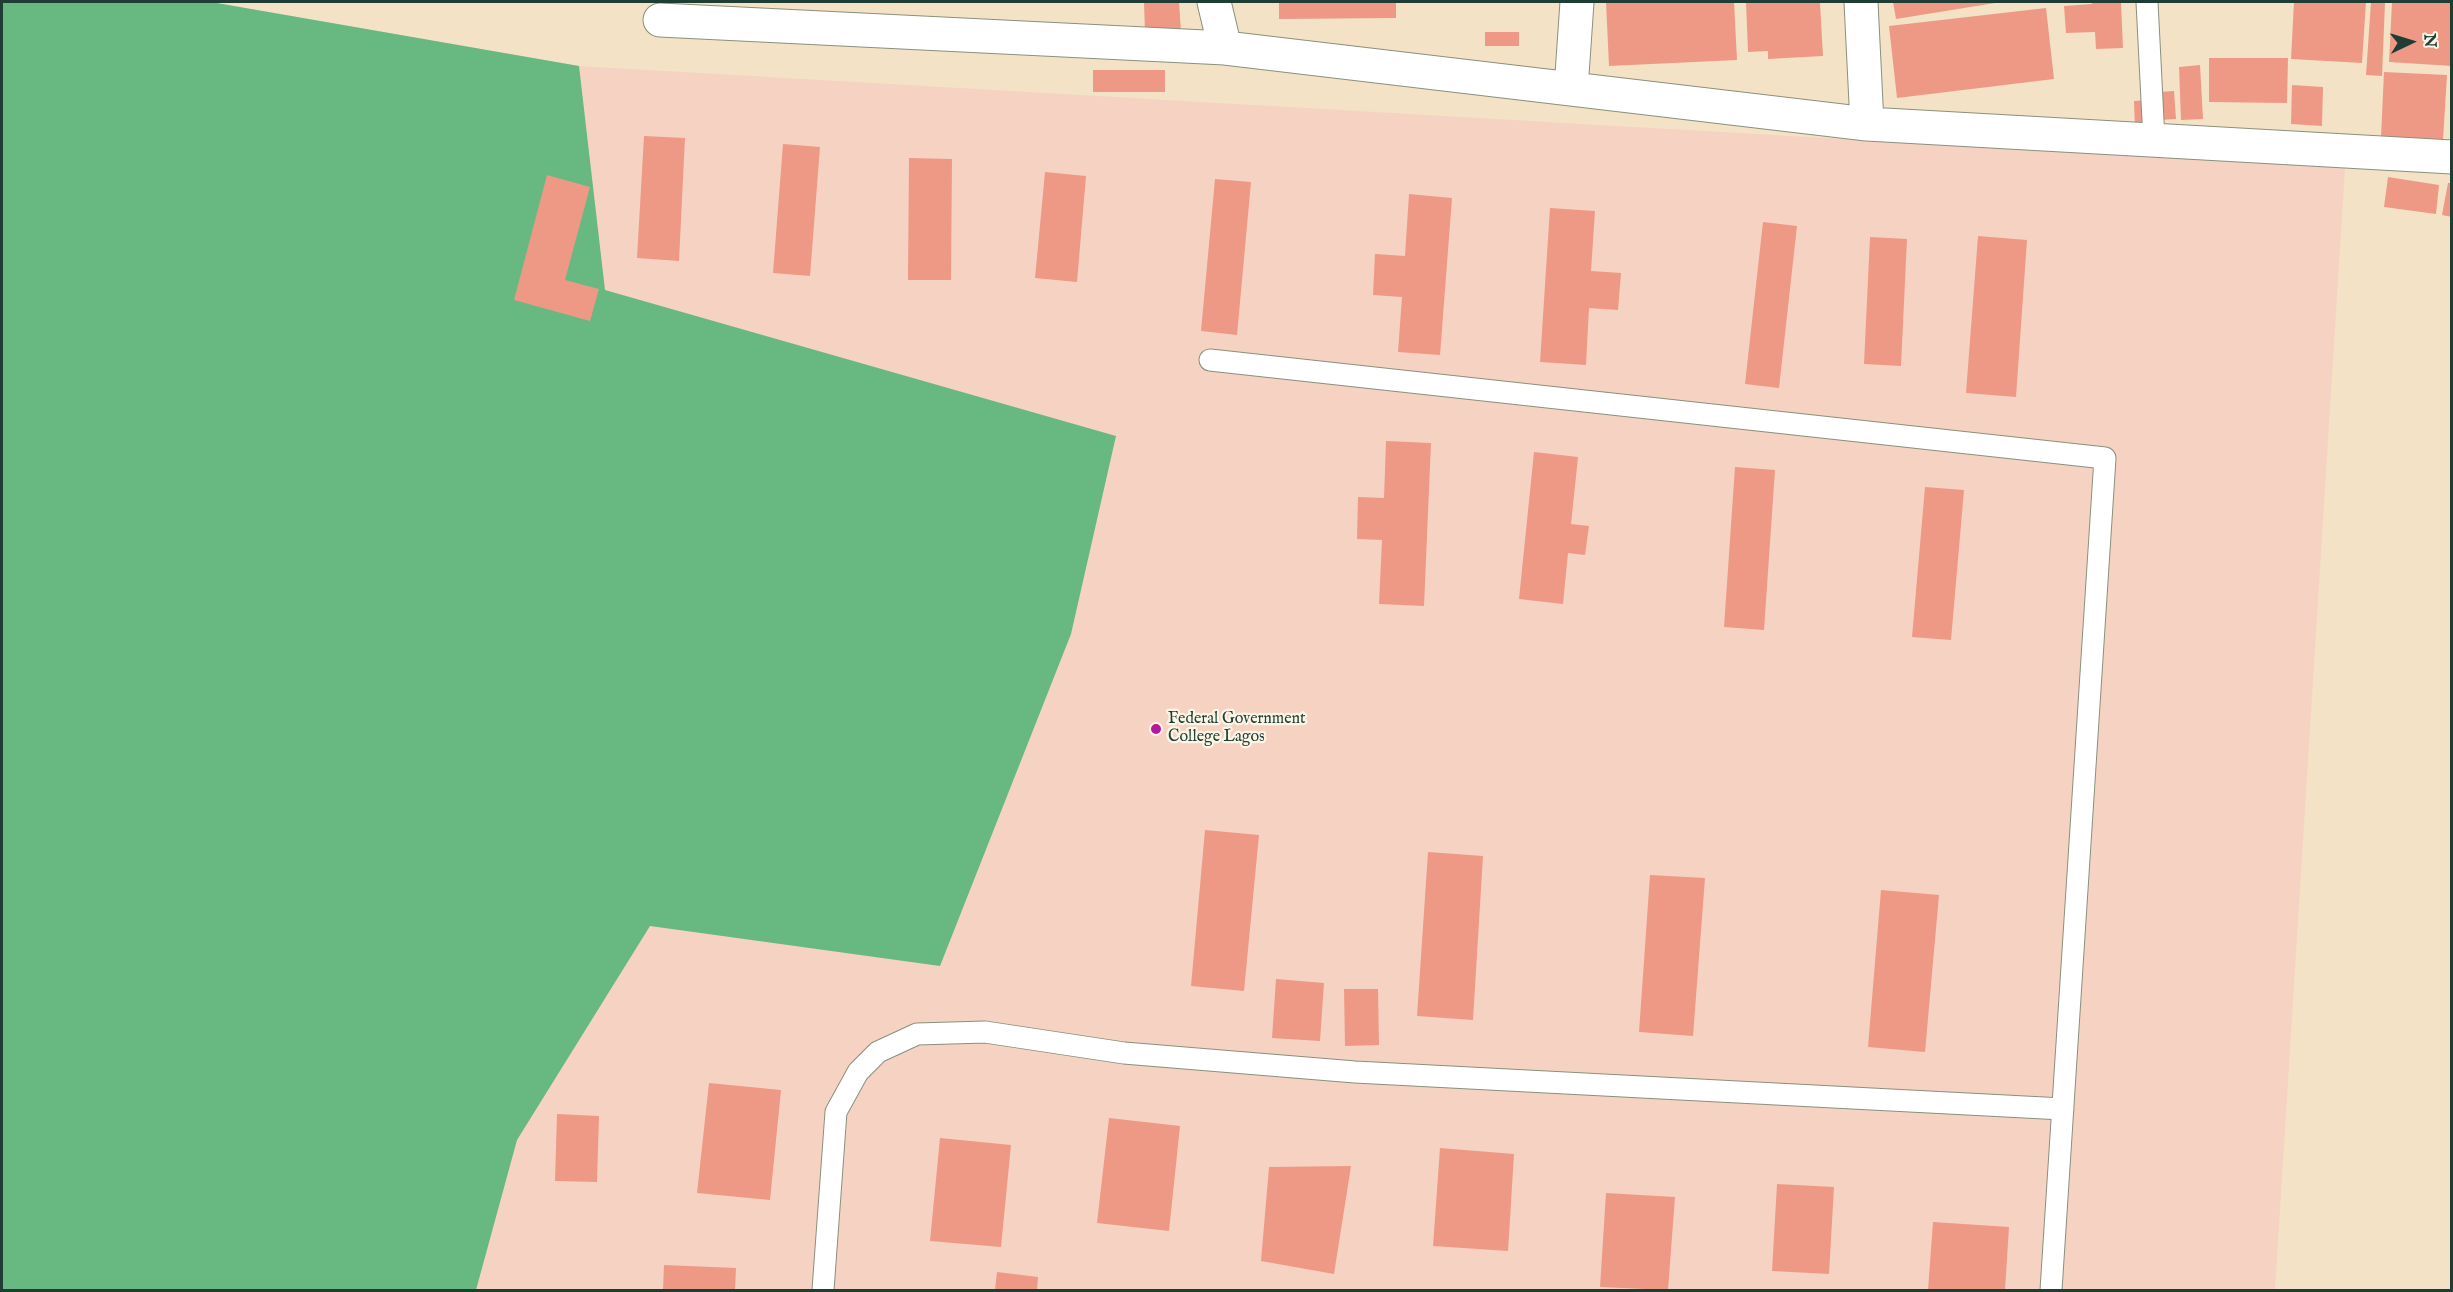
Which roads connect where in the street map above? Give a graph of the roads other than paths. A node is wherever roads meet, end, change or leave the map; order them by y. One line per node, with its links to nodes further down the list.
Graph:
1 (1214, 2): 6 (street)
2 (1577, 2): 7 (street)
3 (1861, 2): 8 (street)
4 (2147, 2): 9 (lane)
5 (660, 20): 6 (street)
6 (1225, 48): 7 (street)
7 (1571, 89): 8 (street)
8 (1867, 124): 9 (street)
9 (2154, 141): 10 (street)
10 (2451, 157)
11 (1210, 360): 12 (lane)
12 (2063, 1109): 13 (lane); 14 (lane)
13 (823, 1290)
14 (2051, 1290)

